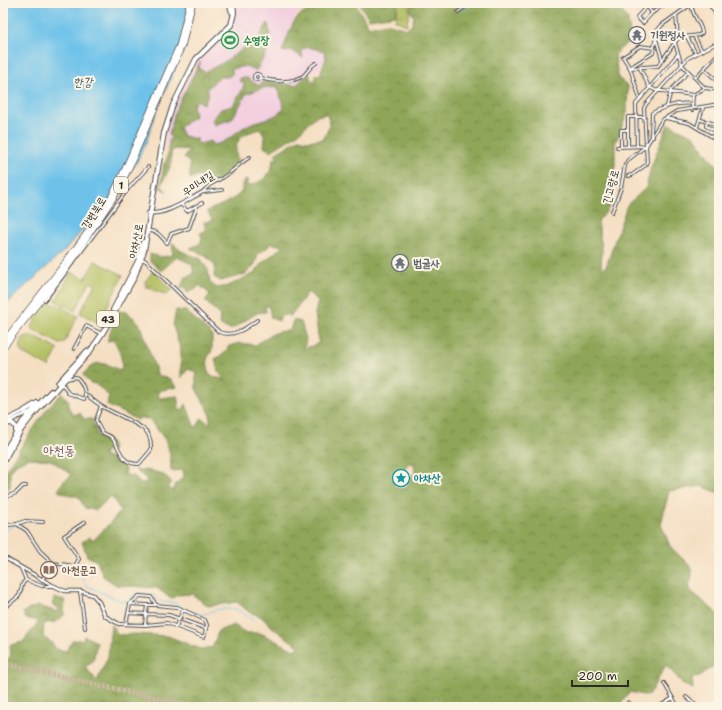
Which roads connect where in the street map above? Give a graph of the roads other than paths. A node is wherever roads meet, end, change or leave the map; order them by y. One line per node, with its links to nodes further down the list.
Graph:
1 (189, 3): 29 (highway, 강변북로)
2 (193, 3): 29 (highway, 강변북로)
3 (229, 3): 79 (main road, 아차산로 / 43)
4 (233, 3): 79 (main road, 아차산로 / 43)
5 (471, 3): 13 (street)
6 (650, 3): 9 (street)
7 (667, 3): 14 (street)
8 (707, 3): 12 (street)
9 (646, 4): 14 (street); 14 (street)
10 (691, 4): 15 (street); 18 (street)
11 (719, 4): 12 (street)
12 (714, 10): 16 (street); 17 (street)
13 (458, 12)
14 (652, 13)
15 (676, 15): 20 (street); 21 (street)
16 (719, 15)
17 (719, 28)
18 (694, 36): 19 (street); 25 (street)
19 (687, 37): 20 (street); 28 (street)
20 (678, 38): 23 (street)
21 (656, 39): 24 (street); 30 (street)
22 (719, 42): 25 (street)
23 (675, 43): 27 (street); 30 (street)
24 (654, 48): 33 (street); 33 (street)
25 (702, 50): 28 (street)
26 (719, 53): 35 (street)
27 (678, 54): 32 (street); 42 (street)
28 (696, 54): 32 (street)
29 (175, 58): 83 (highway, 강변북로 / 1)
30 (662, 59): 34 (street)
31 (316, 63): 38 (street)
32 (682, 65): 36 (street); 44 (street)
33 (630, 68): 34 (street); 48 (street)
34 (640, 68): 42 (street)
35 (704, 69): 39 (street); 40 (street)
36 (688, 72): 39 (street); 46 (street)
37 (719, 76): 40 (street)
38 (260, 78)
39 (695, 78): 43 (street)
40 (716, 79): 41 (street)
41 (719, 82)
42 (649, 87): 44 (street); 48 (street)
43 (705, 88): 45 (street); 47 (street)
44 (658, 90): 46 (street); 55 (street)
45 (719, 90)
46 (670, 92): 47 (street); 51 (street)
47 (693, 95): 49 (street)
48 (640, 99): 54 (street)
49 (692, 104): 51 (street); 53 (street)
50 (719, 104): 52 (street)
51 (667, 106): 63 (street)
52 (703, 108): 53 (street); 57 (street)
53 (692, 110): 56 (street)
54 (636, 117): 55 (street); 61 (street); 67 (street)
55 (645, 117): 68 (street)
56 (665, 118): 60 (street); 63 (street, 긴고랑로)
57 (700, 120): 58 (street); 60 (street)
58 (707, 122): 59 (street); 62 (street)
59 (719, 125)
60 (697, 127): 64 (street)
61 (628, 130): 65 (street); 66 (street)
62 (719, 133)
63 (653, 137): 68 (street, 긴고랑로)
64 (719, 140)
65 (621, 146): 66 (street); 69 (street)
66 (628, 146): 67 (street)
67 (637, 146): 68 (street)
68 (646, 146): 72 (street); 78 (street, 긴고랑로)
69 (617, 147)
70 (250, 157): 74 (street, 우미내길)
71 (148, 167): 83 (street)
72 (628, 176)
73 (222, 190): 74 (street)
74 (203, 192): 76 (street, 우미내길)
75 (202, 203): 77 (street)
76 (181, 204): 77 (street); 79 (street, 우미내길)
77 (198, 206): 80 (street)
78 (612, 212)
79 (150, 213): 80 (main road, 아차산로 / 43); 81 (main road, 아차산로 / 43)
80 (148, 232): 81 (main road, 아차산로 / 43)
81 (142, 256): 82 (main road, 아차산로 / 43); 84 (street)
82 (135, 272): 85 (main road, 아차산로 / 43); 89 (main road, 아차산로 / 43)
83 (43, 298): 86 (highway, 강변북로 / 1); 87 (highway, 강변북로 / 1)
84 (257, 320)
85 (100, 333): 88 (street); 92 (main road, 아차산로 / 43)
86 (3, 342)
87 (3, 348)
88 (74, 349)
89 (66, 379): 90 (main road, 아차산로 / 43); 91 (street)
90 (60, 385): 91 (street); 95 (main road, 아차산로 / 43)
91 (85, 394): 93 (street)
92 (41, 401): 94 (main road); 95 (main road, 아차산로 / 43)
93 (101, 406): 93 (street)
94 (24, 411): 95 (street); 96 (street)
95 (33, 412): 96 (street); 97 (main road, 아차산로 / 43); 99 (main road, 아차산로 / 43)
96 (3, 423): 97 (main road)
97 (16, 431): 98 (main road, 아차산로 / 43)
98 (3, 454)
99 (3, 462)
100 (26, 486): 101 (street)
101 (3, 498)
102 (43, 522): 104 (street)
103 (85, 522): 107 (street)
104 (17, 524): 105 (street); 107 (street)
105 (3, 529)
106 (3, 557): 108 (street)
107 (53, 563): 110 (street)
108 (21, 568): 109 (street); 110 (street)
109 (26, 580): 111 (street); 116 (street)
110 (42, 580): 111 (street)
111 (54, 586): 112 (street)
112 (80, 591): 121 (street); 125 (street)
113 (130, 604): 114 (street); 115 (street); 118 (street)
114 (147, 605): 115 (street); 119 (street)
115 (156, 606): 117 (street)
116 (3, 610)
117 (183, 610): 120 (street); 126 (street)
118 (128, 613): 119 (street); 122 (street)
119 (146, 614): 120 (street); 123 (street)
120 (179, 618): 124 (street); 126 (street)
121 (119, 624): 122 (street)
122 (126, 624): 123 (street)
123 (145, 625): 124 (street)
124 (176, 626): 126 (street)
125 (85, 628)
126 (207, 629)
127 (664, 683): 129 (street)
128 (686, 697): 134 (street)
129 (673, 698): 131 (street); 133 (street)
130 (628, 702): 132 (street)
131 (659, 706)
132 (634, 707)
133 (678, 707)
134 (698, 707)

